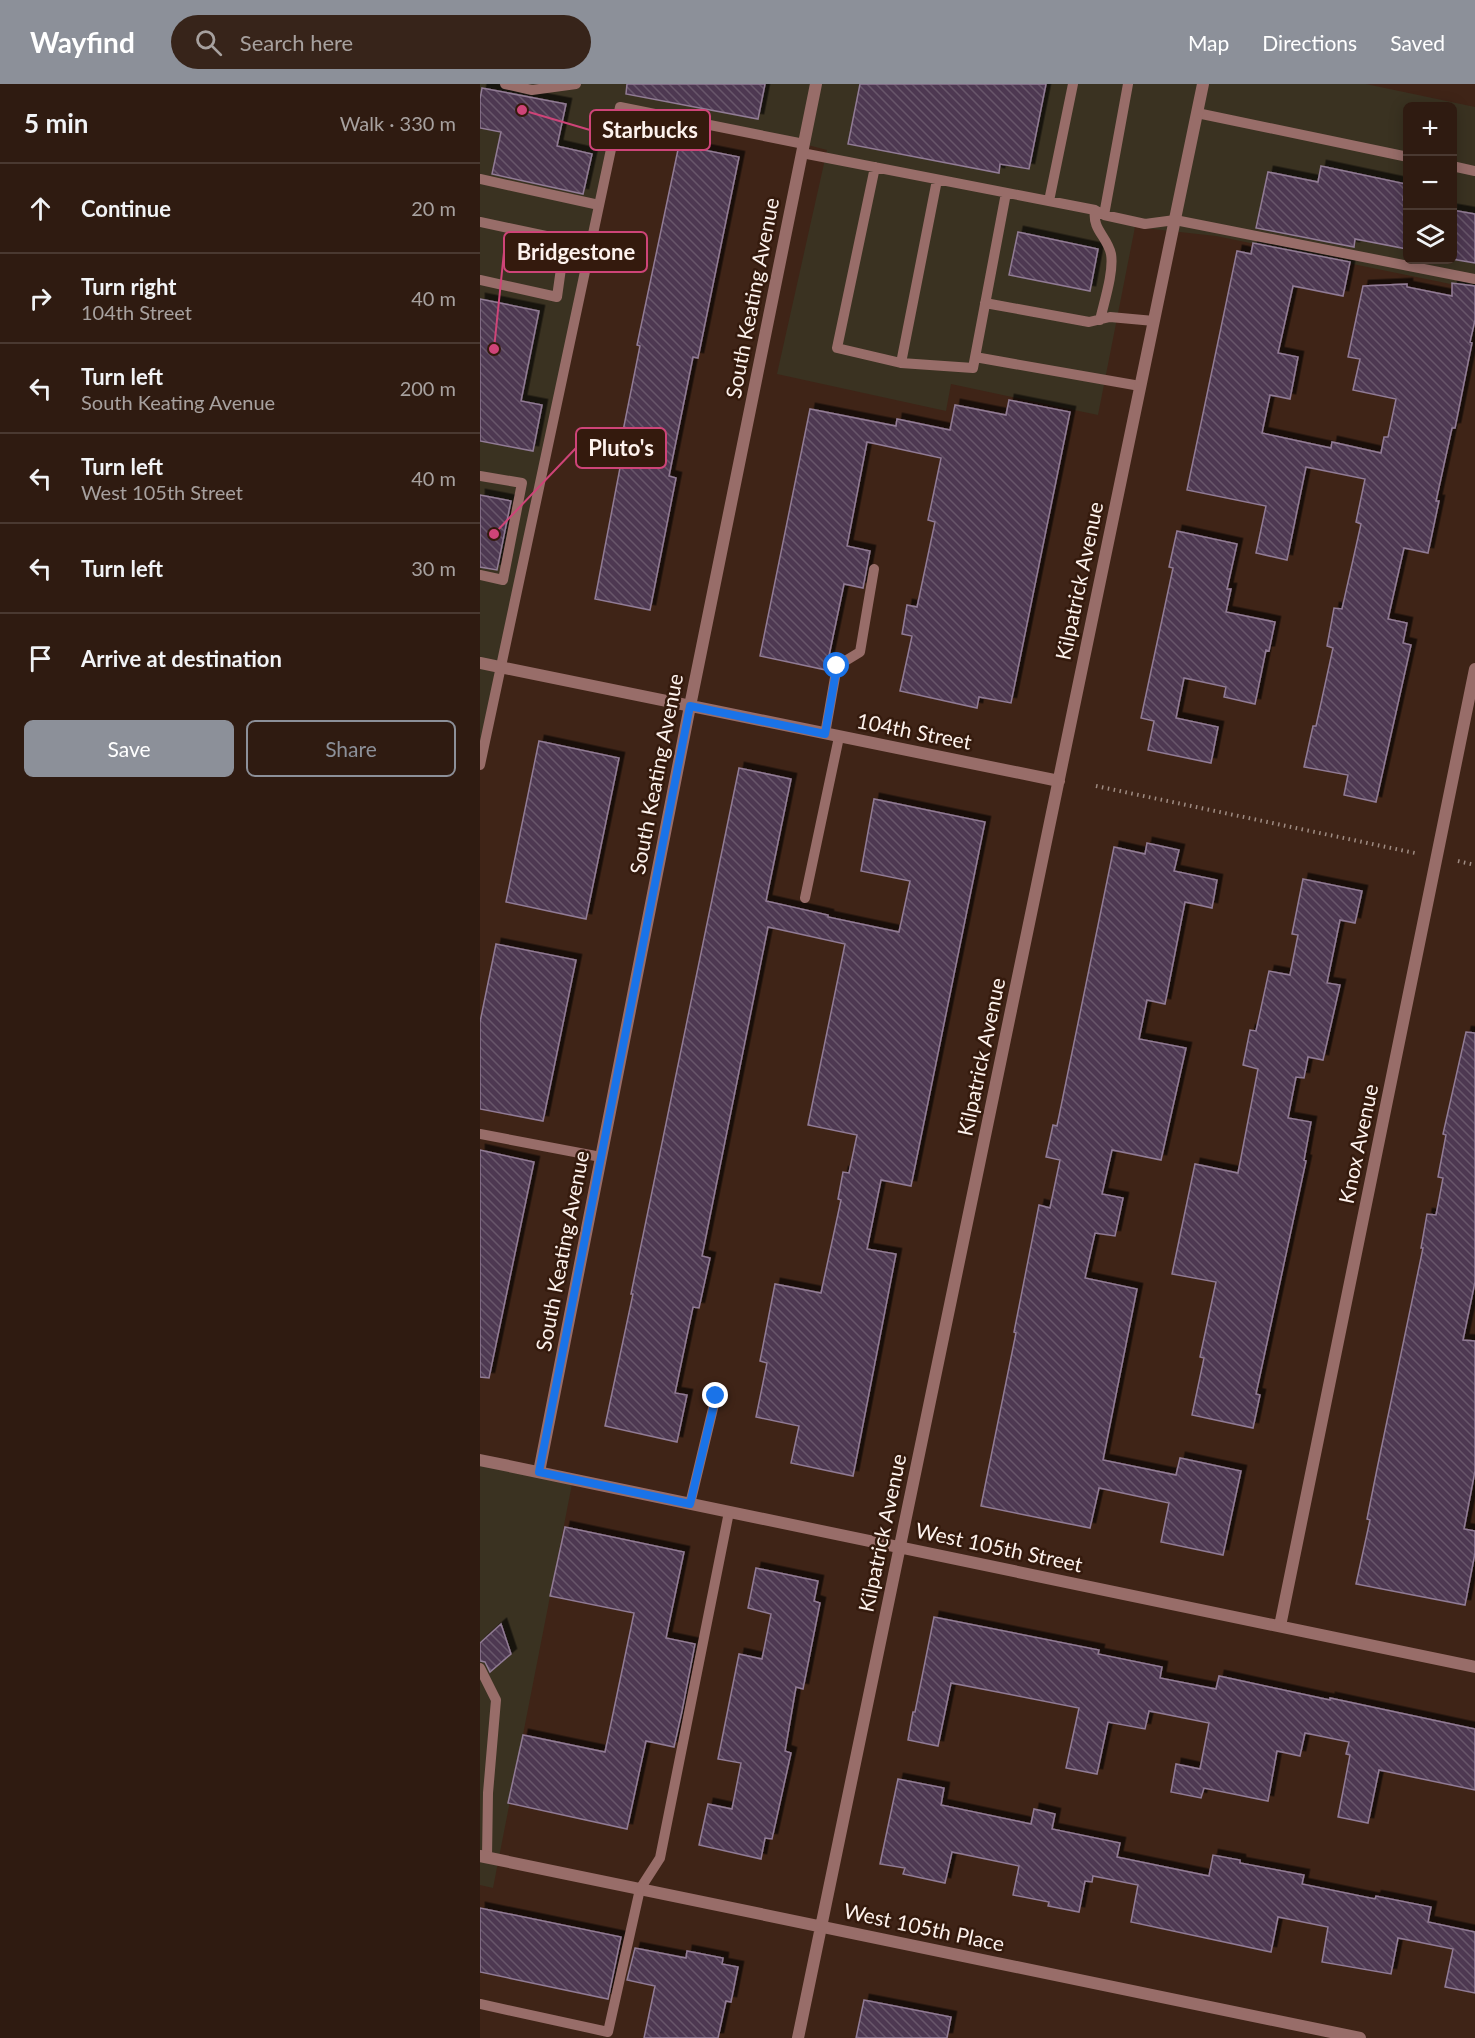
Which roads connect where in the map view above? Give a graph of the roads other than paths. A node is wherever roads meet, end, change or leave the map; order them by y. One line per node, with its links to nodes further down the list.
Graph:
1 (505, 84): 2 (lane)
2 (576, 84)
3 (816, 84): 8 (street, South Keating Avenue)
4 (1073, 84): 16 (lane)
5 (1128, 84): 18 (lane)
6 (1203, 84): 7 (street, Kilpatrick Avenue)
7 (1197, 113): 9 (lane); 19 (street, Kilpatrick Avenue)
8 (803, 148): 10 (lane); 17 (lane); 37 (street, South Keating Avenue)
9 (1403, 156)
10 (875, 167): 14 (lane); 29 (lane)
11 (1457, 167): 12 (lane)
12 (1475, 171)
13 (480, 179): 17 (lane)
14 (937, 180): 15 (lane); 29 (lane)
15 (1006, 193): 16 (lane); 25 (lane)
16 (1049, 201): 18 (lane)
17 (599, 205): 24 (lane)
18 (1100, 213): 19 (lane); 26 (lane)
19 (1175, 220): 21 (lane); 27 (street, Kilpatrick Avenue)
20 (480, 222): 23 (lane)
21 (1475, 279)
22 (480, 280): 23 (lane)
23 (557, 297): 24 (lane)
24 (579, 300): 35 (lane)
25 (985, 303): 26 (lane); 28 (lane)
26 (1100, 320): 27 (lane)
27 (1154, 321): 30 (street, Kilpatrick Avenue)
28 (975, 357): 29 (lane); 30 (lane)
29 (901, 363)
30 (1140, 386): 42 (street, Kilpatrick Avenue)
31 (480, 476): 33 (lane)
32 (874, 569): 39 (lane)
33 (480, 575)
34 (480, 663): 35 (street, 104th Street)
35 (501, 667): 37 (street, 104th Street); 38 (lane)
36 (1475, 669): 52 (street, Knox Avenue)
37 (690, 706): 39 (street, 104th Street); 45 (street, South Keating Avenue)
38 (484, 729): 41 (lane)
39 (825, 734): 40 (street, 104th Street)
40 (839, 737): 42 (street, 104th Street); 43 (lane)
41 (480, 765)
42 (1059, 781): 51 (street, Kilpatrick Avenue)
43 (805, 898)
44 (480, 1134): 45 (lane)
45 (601, 1157): 48 (street, South Keating Avenue)
46 (716, 1396): 49 (lane)
47 (480, 1460): 48 (street, West 105th Street)
48 (539, 1472): 49 (street, West 105th Street)
49 (690, 1504): 50 (street, West 105th Street)
50 (729, 1512): 51 (street, West 105th Street); 56 (lane)
51 (900, 1548): 52 (street, West 105th Street); 57 (street, Kilpatrick Avenue)
52 (1280, 1626): 53 (street, West 105th Street)
53 (1475, 1666)
54 (480, 1668): 55 (lane)
55 (484, 1857): 56 (street, West 105th Place)
56 (640, 1889): 57 (street, West 105th Place); 58 (lane)
57 (822, 1927): 59 (street, Kilpatrick Avenue); 60 (street, West 105th Place)
58 (480, 2004)
59 (798, 2038)
60 (1359, 2038)

